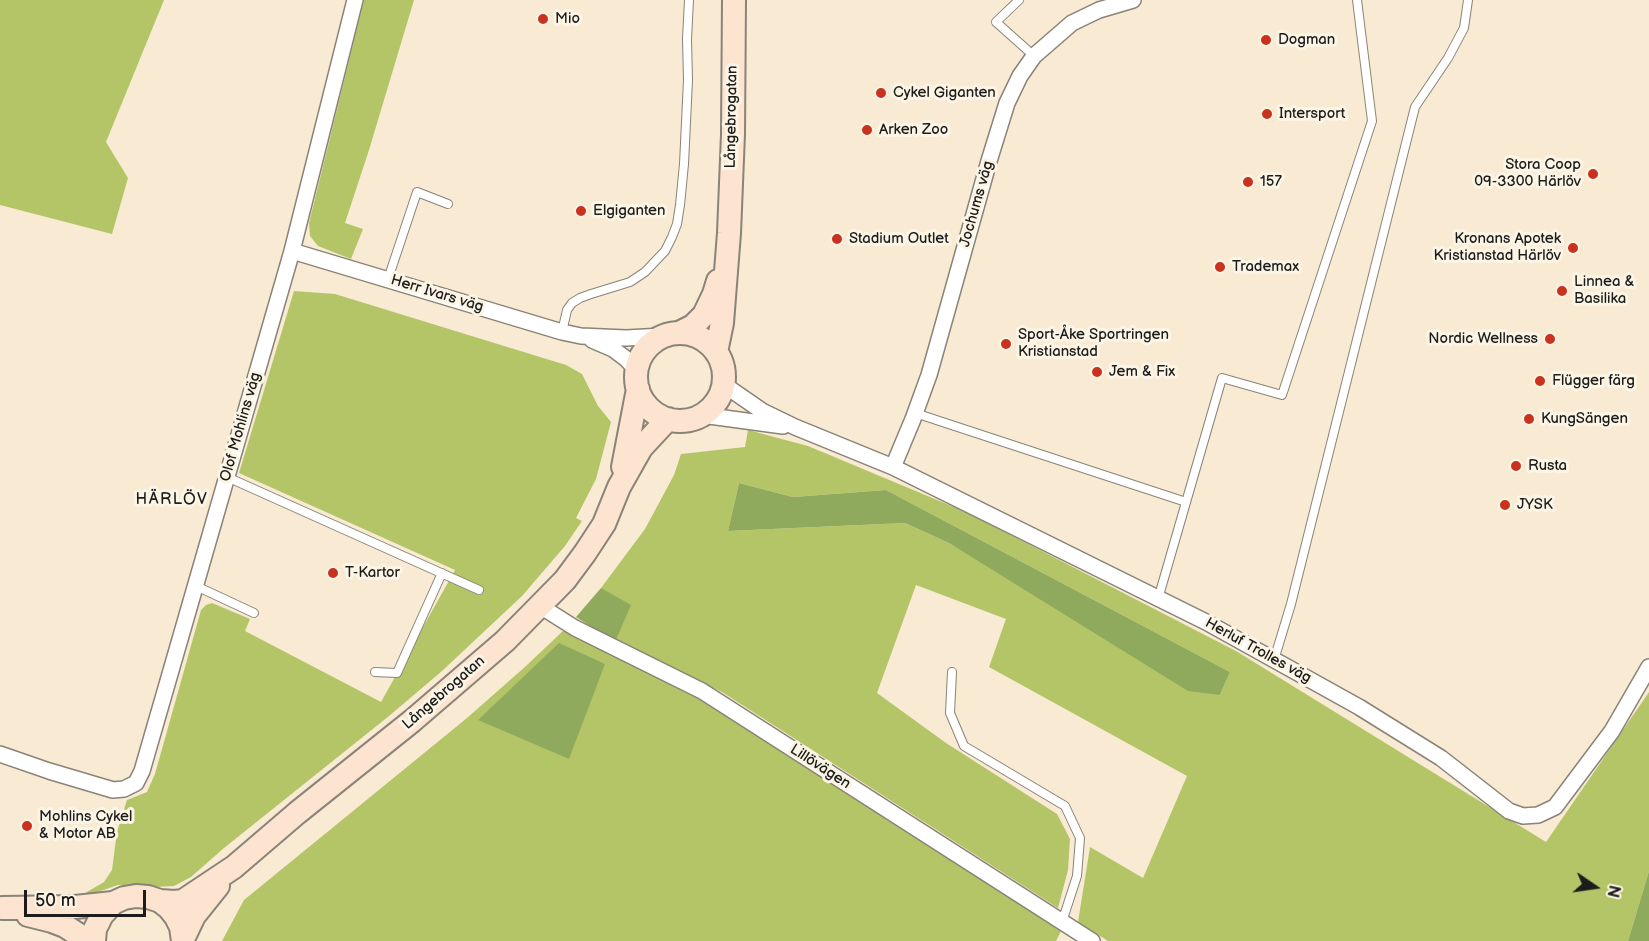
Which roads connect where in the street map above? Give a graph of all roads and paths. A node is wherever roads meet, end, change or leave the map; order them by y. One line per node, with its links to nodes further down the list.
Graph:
1 (355, 0): 11 (street, Olof Mohlins väg)
2 (689, 0): 13 (lane)
3 (734, 0): 10 (main road, Långebrogatan)
4 (1019, 0): 8 (lane)
5 (1133, 0): 8 (street, Jochums väg)
6 (1357, 0): 26 (lane)
7 (1468, 0): 33 (lane)
8 (1034, 56): 19 (street, Jochums väg)
9 (448, 204): 12 (lane)
10 (729, 233): 14 (main road, Långebrogatan); 16 (main road, Långebrogatan)
11 (292, 251): 12 (street, Herr Ivars väg); 24 (street, Olof Mohlins väg)
12 (388, 279): 13 (street, Herr Ivars väg)
13 (562, 332): 15 (street, Herr Ivars väg)
14 (671, 335): 15 (street, Herr Ivars väg); 16 (main road); 17 (main road)
15 (581, 336): 17 (street, Herr Ivars väg)
16 (716, 352): 18 (main road)
17 (638, 379): 21 (main road); 25 (main road, Långebrogatan)
18 (723, 384): 20 (main road); 22 (street, Herluf Trolles väg)
19 (915, 413): 23 (street, Jochums väg); 26 (lane)
20 (702, 415): 21 (main road); 22 (street, Herluf Trolles väg)
21 (668, 419): 25 (main road, Långebrogatan)
22 (795, 427): 23 (street, Herluf Trolles väg)
23 (892, 466): 30 (street, Herluf Trolles väg)
24 (227, 477): 27 (lane); 28 (street, Olof Mohlins väg)
25 (619, 487): 31 (main road, Långebrogatan)
26 (1186, 502): 30 (lane)
27 (442, 573): 29 (lane); 35 (lane)
28 (196, 586): 32 (lane); 37 (street, Olof Mohlins väg)
29 (479, 590)
30 (1158, 599): 33 (street, Herluf Trolles väg)
31 (540, 606): 38 (main road, Långebrogatan); 42 (street, Lillövägen)
32 (254, 613)
33 (1274, 660): 34 (street, Herluf Trolles väg)
34 (1649, 667)
35 (375, 672)
36 (952, 672): 42 (lane)
37 (0, 754)
38 (234, 867): 39 (main road, Långebrogatan); 43 (main road, Långebrogatan)
39 (160, 901): 40 (main road, Långebrogatan); 43 (main road)
40 (113, 903): 41 (main road, Långebrogatan); 45 (main road)
41 (1, 908): 44 (main road)
42 (1062, 922): 46 (street, Lillövägen)
43 (183, 940)
44 (88, 941)
45 (94, 941)
46 (1092, 941)

